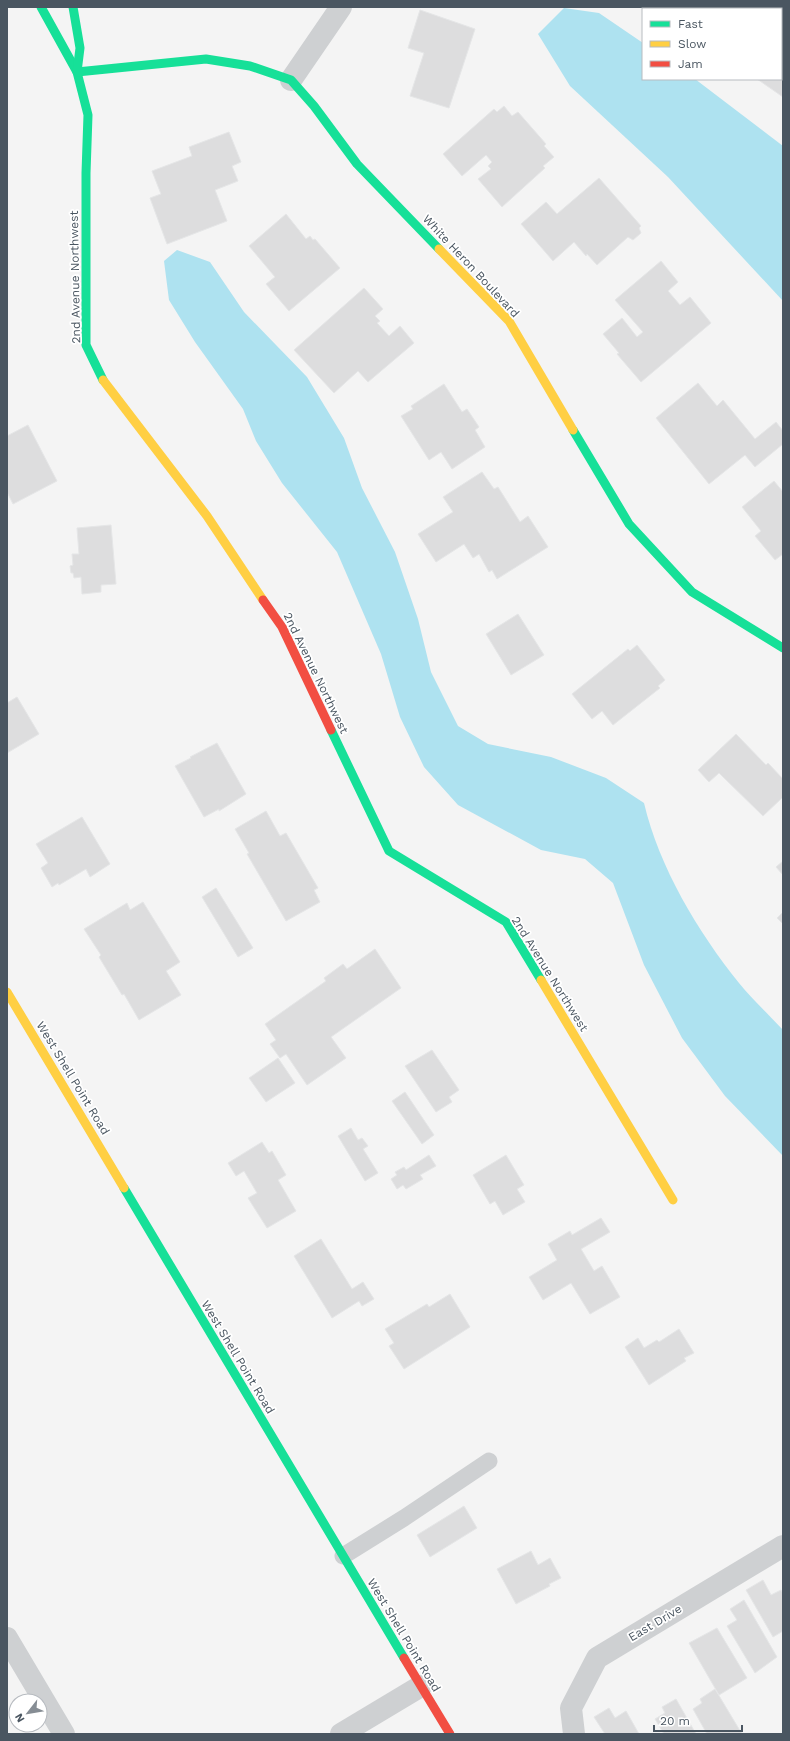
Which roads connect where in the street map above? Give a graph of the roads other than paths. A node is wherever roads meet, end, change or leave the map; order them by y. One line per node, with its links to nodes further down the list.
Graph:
1 (42, 7): 4 (street, 2nd Avenue Northwest)
2 (73, 7): 4 (street)
3 (342, 7): 5 (street)
4 (77, 72): 5 (street, White Heron Boulevard); 8 (street, 2nd Avenue Northwest)
5 (291, 80): 6 (street, White Heron Boulevard)
6 (783, 648)
7 (7, 992): 11 (street, West Shell Point Road)
8 (673, 1200)
9 (488, 1461): 11 (lane)
10 (783, 1546): 17 (street, East Drive)
11 (343, 1556): 13 (street, West Shell Point Road)
12 (7, 1638): 14 (street)
13 (421, 1686): 15 (street); 16 (street, West Shell Point Road)
14 (64, 1734)
15 (341, 1734)
16 (450, 1734)
17 (574, 1734)

